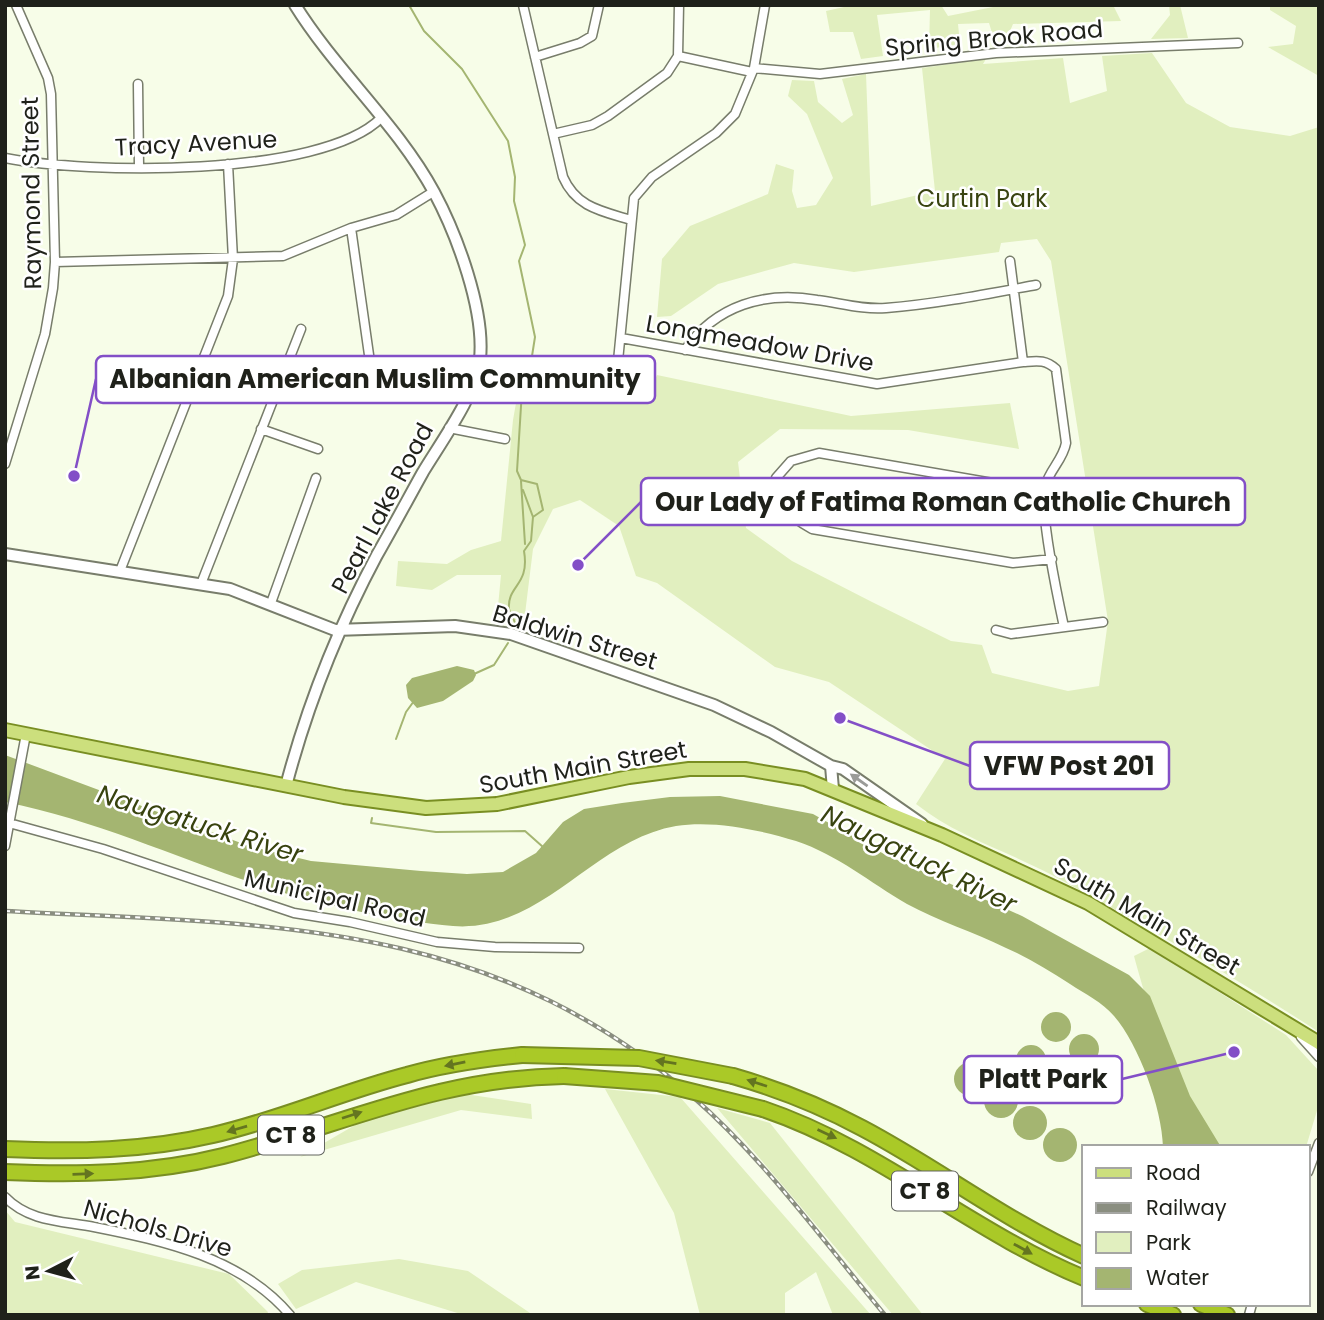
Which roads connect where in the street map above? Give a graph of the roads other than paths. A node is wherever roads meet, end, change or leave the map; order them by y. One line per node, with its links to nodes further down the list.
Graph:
1 (16, 5): 16 (street, Raymond Street)
2 (295, 5): 12 (main road, Pearl Lake Road)
3 (523, 5): 9 (street)
4 (599, 5): 9 (street)
5 (679, 5): 8 (street)
6 (765, 5): 10 (street)
7 (1238, 43): 10 (street, Spring Brook Road)
8 (678, 56): 10 (street, Spring Brook Road); 13 (street)
9 (535, 57): 13 (street)
10 (753, 70): 19 (street)
11 (138, 84): 17 (street)
12 (381, 118): 15 (street, Tracy Avenue); 18 (main road, Pearl Lake Road)
13 (553, 134): 19 (street)
14 (5, 158): 16 (street, Tracy Avenue)
15 (228, 164): 17 (street, Tracy Avenue); 21 (street)
16 (54, 166): 17 (street, Tracy Avenue); 23 (street, Raymond Street)
17 (139, 166)
18 (433, 191): 20 (street); 29 (main road, Pearl Lake Road)
19 (631, 220): 27 (street)
20 (351, 228): 21 (street); 31 (street)
21 (233, 258): 23 (street); 41 (street)
22 (1010, 261): 25 (street)
23 (55, 262): 36 (street, Raymond Street)
24 (1036, 285): 25 (street)
25 (1012, 289): 28 (street); 30 (street)
26 (301, 329): 33 (street)
27 (621, 338): 28 (street, Longmeadow Drive); 29 (street)
28 (685, 350): 30 (street, Longmeadow Drive)
29 (480, 360): 32 (main road, Pearl Lake Road)
30 (1023, 362): 38 (street, Longmeadow Drive)
31 (373, 383)
32 (449, 428): 34 (street); 47 (main road, Pearl Lake Road)
33 (261, 429): 35 (street); 42 (street)
34 (505, 439)
35 (318, 449)
36 (5, 464)
37 (316, 478): 43 (street)
38 (1045, 488): 40 (street); 40 (street)
39 (5, 554): 41 (main road, Baldwin Street)
40 (1052, 559): 45 (street)
41 (120, 571): 42 (main road, Baldwin Street)
42 (201, 584): 43 (main road, Baldwin Street)
43 (271, 603): 47 (main road, Baldwin Street)
44 (1103, 622): 45 (street)
45 (1064, 627): 46 (street)
46 (996, 630)
47 (340, 631): 50 (main road, Baldwin Street); 51 (main road, Pearl Lake Road)
48 (5, 730): 49 (main road, South Main Street)
49 (26, 734): 51 (main road, South Main Street); 53 (street)
50 (831, 766): 52 (main road); 54 (main road, Baldwin Street, one-way to 50)
51 (286, 786): 52 (main road, South Main Street)
52 (833, 789): 54 (main road, South Main Street)
53 (9, 823): 55 (street); 56 (street, Municipal Road)
54 (925, 827): 57 (main road, South Main Street)
55 (5, 846)
56 (579, 948)
57 (1299, 1031): 58 (main road, South Main Street); 59 (street)
58 (1319, 1043)
59 (1319, 1057)
60 (1319, 1143): 62 (street)
61 (6, 1149): 65 (highway, CT 8, one-way to 61, bridge)
62 (1310, 1167)
63 (10, 1172): 66 (highway, CT 8, one-way to 66, bridge)
64 (5, 1197): 69 (street, Nichols Drive)
65 (1082, 1255)
66 (1082, 1277)
67 (1152, 1306): 70 (highway)
68 (1206, 1306): 71 (highway)
69 (290, 1315)
70 (1173, 1315)
71 (1227, 1315)

